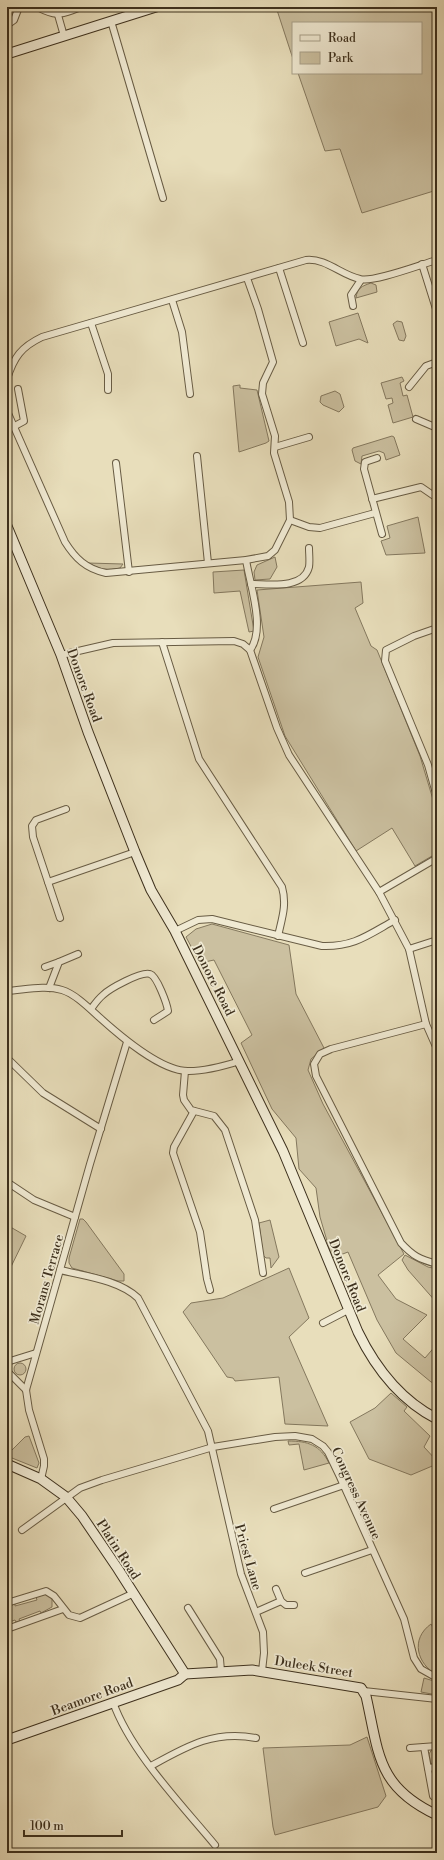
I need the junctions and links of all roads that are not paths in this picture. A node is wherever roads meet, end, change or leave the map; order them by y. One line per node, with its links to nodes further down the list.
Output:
1 (19, 7): 7 (street)
2 (37, 7): 5 (street)
3 (82, 7): 5 (street)
4 (156, 7): 6 (street)
5 (58, 15): 8 (street)
6 (111, 21): 8 (street); 10 (street)
7 (7, 25)
8 (64, 36): 9 (street)
9 (7, 54)
10 (163, 198)
11 (437, 260): 12 (street)
12 (422, 264): 15 (street); 18 (street)
13 (279, 268): 14 (street); 15 (street); 20 (street)
14 (247, 278): 16 (street); 32 (street)
15 (361, 280): 17 (street)
16 (172, 300): 19 (street); 26 (street)
17 (353, 306)
18 (437, 312)
19 (91, 323): 22 (street); 25 (street)
20 (303, 343)
21 (437, 362): 23 (street)
22 (7, 379)
23 (409, 387)
24 (18, 389): 29 (street)
25 (108, 390)
26 (190, 394)
27 (7, 411): 29 (street)
28 (416, 419): 30 (street)
29 (13, 427): 45 (street)
30 (437, 428)
31 (309, 437): 32 (street)
32 (275, 446): 39 (street)
33 (197, 456): 44 (street)
34 (377, 458): 37 (street)
35 (116, 463): 45 (street)
36 (437, 498): 37 (street)
37 (372, 499): 38 (street)
38 (375, 513): 39 (street); 41 (street)
39 (290, 520): 43 (street)
40 (7, 526): 50 (street, Donore Road)
41 (382, 534)
42 (309, 548): 46 (street)
43 (246, 560): 44 (street); 46 (street)
44 (208, 563): 45 (street)
45 (129, 572)
46 (251, 584): 49 (street)
47 (437, 628): 51 (street)
48 (162, 642): 49 (street); 50 (street); 60 (street)
49 (250, 650): 56 (street)
50 (61, 655): 53 (street, Donore Road)
51 (437, 797)
52 (66, 809): 55 (street)
53 (135, 852): 55 (street); 59 (street, Donore Road)
54 (437, 858): 56 (street)
55 (48, 882): 57 (street)
56 (380, 892): 58 (street)
57 (60, 918)
58 (395, 920): 60 (street); 62 (street)
59 (175, 931): 60 (street); 74 (street, Donore Road)
60 (278, 936)
61 (437, 940): 62 (street)
62 (408, 949): 70 (street)
63 (78, 954): 64 (street)
64 (59, 962): 65 (street); 66 (street)
65 (45, 967)
66 (50, 988): 67 (street); 68 (street)
67 (7, 991)
68 (91, 1009): 69 (street); 71 (street)
69 (154, 1020)
70 (426, 1024): 72 (street); 80 (street)
71 (127, 1042): 75 (street); 77 (street, Morans Terrace)
72 (437, 1049)
73 (7, 1058): 77 (street)
74 (240, 1061): 75 (street); 84 (street, Donore Road)
75 (186, 1071): 76 (street)
76 (194, 1111): 82 (street); 83 (street)
77 (101, 1128): 79 (street, Morans Terrace)
78 (7, 1182): 79 (street)
79 (75, 1217): 81 (street, Morans Terrace)
80 (437, 1264)
81 (60, 1270): 86 (street, Morans Terrace); 91 (street, Priest Lane)
82 (263, 1273)
83 (210, 1290)
84 (348, 1310): 85 (street); 90 (street, Donore Road)
85 (323, 1323)
86 (36, 1353): 87 (street); 89 (street, Morans Terrace)
87 (7, 1362)
88 (7, 1371): 89 (street)
89 (26, 1390): 93 (street, Morans Terrace)
90 (437, 1419)
91 (213, 1447): 94 (street, Congress Avenue); 95 (street, Congress Avenue); 107 (street, Priest Lane)
92 (7, 1464): 93 (street, Platin Road)
93 (41, 1479): 95 (street, Platin Road)
94 (344, 1485): 96 (street); 98 (street, Congress Avenue)
95 (66, 1497): 97 (street, Congress Avenue); 101 (street, Platin Road)
96 (274, 1508)
97 (22, 1530)
98 (372, 1550): 99 (street); 112 (street, Congress Avenue)
99 (305, 1573)
100 (276, 1589): 102 (street)
101 (132, 1594): 106 (street); 111 (street, Platin Road)
102 (281, 1601): 104 (street); 107 (street)
103 (7, 1602): 106 (street)
104 (294, 1605)
105 (188, 1608): 109 (street)
106 (63, 1609): 108 (street)
107 (256, 1612): 110 (street, Priest Lane)
108 (7, 1629)
109 (221, 1671): 110 (street, Duleek Street); 111 (street, Duleek Street)
110 (262, 1671): 113 (street, Duleek Street)
111 (185, 1674): 115 (street, Beamore Road)
112 (437, 1678)
113 (364, 1691): 114 (street, Duleek Street); 125 (street)
114 (437, 1699)
115 (113, 1702): 117 (street, Beamore Road); 121 (street)
116 (256, 1738): 121 (street)
117 (7, 1740)
118 (437, 1746): 119 (street)
119 (424, 1747): 120 (street); 123 (street)
120 (410, 1748)
121 (151, 1766): 126 (street)
122 (437, 1767): 123 (street)
123 (428, 1768): 124 (street)
124 (437, 1798)
125 (437, 1815)
126 (215, 1845)

